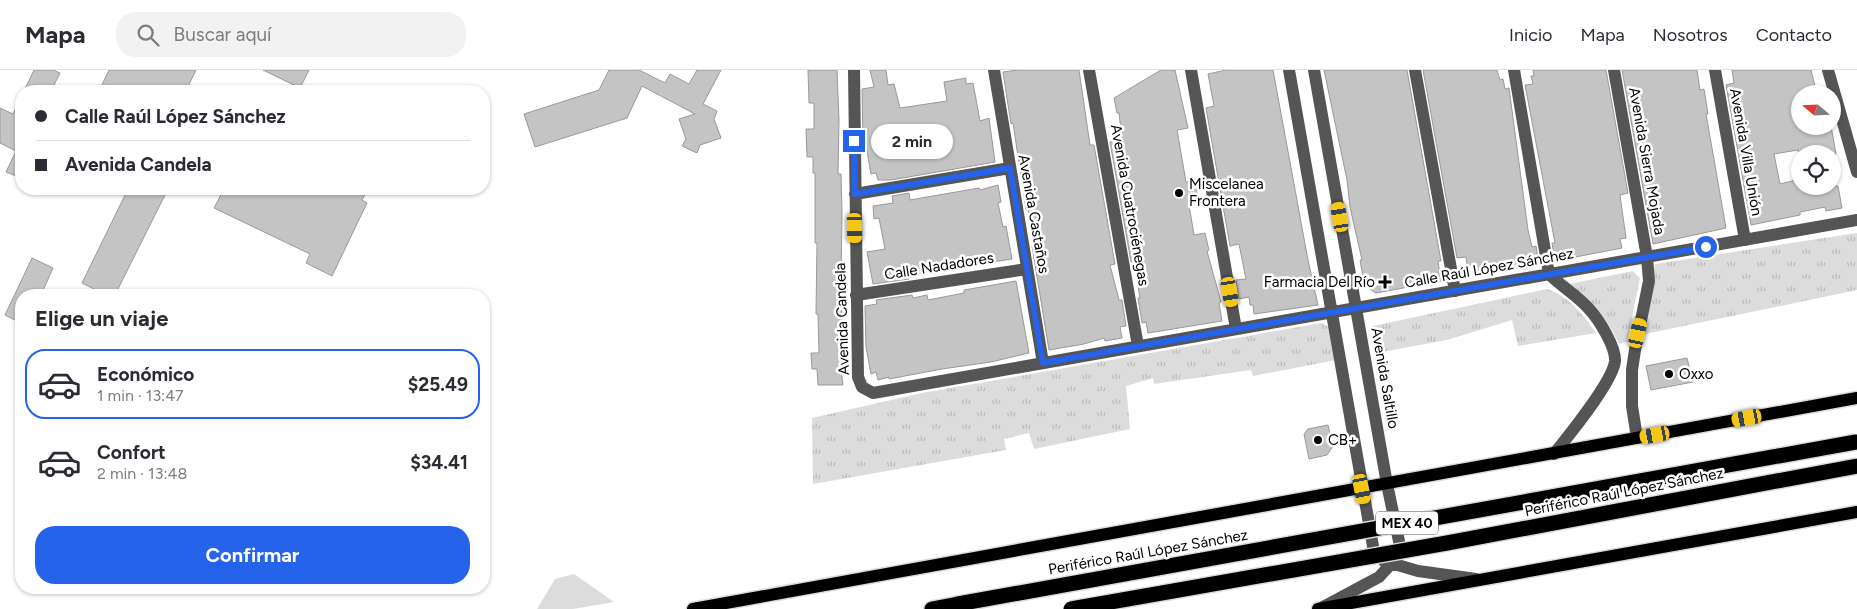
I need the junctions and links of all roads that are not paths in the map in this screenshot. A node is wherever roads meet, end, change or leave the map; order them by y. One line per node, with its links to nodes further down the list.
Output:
1 (854, 70): 14 (street, Avenida Candela)
2 (994, 70): 12 (street, Avenida Castaños)
3 (1089, 70): 25 (street, Avenida Cuatrociénegas)
4 (1191, 70): 24 (street)
5 (1289, 70): 23 (street)
6 (1314, 70): 22 (street, Avenida Saltillo)
7 (1415, 70): 20 (street)
8 (1514, 70): 19 (street)
9 (1614, 70): 17 (street, Avenida Sierra Mojada)
10 (1715, 70): 16 (street, Avenida Villa Unión)
11 (1828, 70): 13 (street)
12 (1010, 168): 14 (street); 18 (street, Avenida Castaños)
13 (1857, 172)
14 (855, 194): 21 (street, Avenida Candela)
15 (1857, 220): 16 (street, Calle Raúl López Sánchez)
16 (1745, 240): 17 (street, Calle Raúl López Sánchez)
17 (1647, 257): 19 (street, Calle Raúl López Sánchez); 29 (street, Avenida Sierra Mojada)
18 (1027, 269): 21 (street, Calle Nadadores); 26 (street, Avenida Castaños)
19 (1549, 274): 20 (street, Calle Raúl López Sánchez); 31 (street)
20 (1454, 291): 22 (street, Calle Raúl López Sánchez)
21 (856, 295): 27 (street, Avenida Candela)
22 (1356, 308): 23 (street, Calle Raúl López Sánchez); 33 (street, Avenida Saltillo)
23 (1332, 312): 24 (street, Calle Raúl López Sánchez); 34 (street)
24 (1236, 329): 25 (street, Calle Raúl López Sánchez)
25 (1138, 346): 26 (street, Calle Raúl López Sánchez)
26 (1043, 363): 27 (street, Calle Raúl López Sánchez)
27 (862, 387)
28 (1857, 398): 29 (main road)
29 (1637, 438): 31 (main road)
30 (1856, 442): 39 (highway, Periférico Raúl López Sánchez / MEX 40, bridge)
31 (1554, 454): 33 (main road)
32 (1857, 466): 40 (highway, Periférico Raúl López Sánchez / MEX 40, bridge)
33 (1387, 484): 34 (main road); 36 (street)
34 (1362, 489): 36 (street); 38 (main road)
35 (1857, 512): 37 (main road)
36 (1392, 564): 37 (street); 41 (street)
37 (1481, 580): 41 (main road)
38 (693, 609)
39 (932, 609)
40 (1071, 609)
41 (1318, 609)

